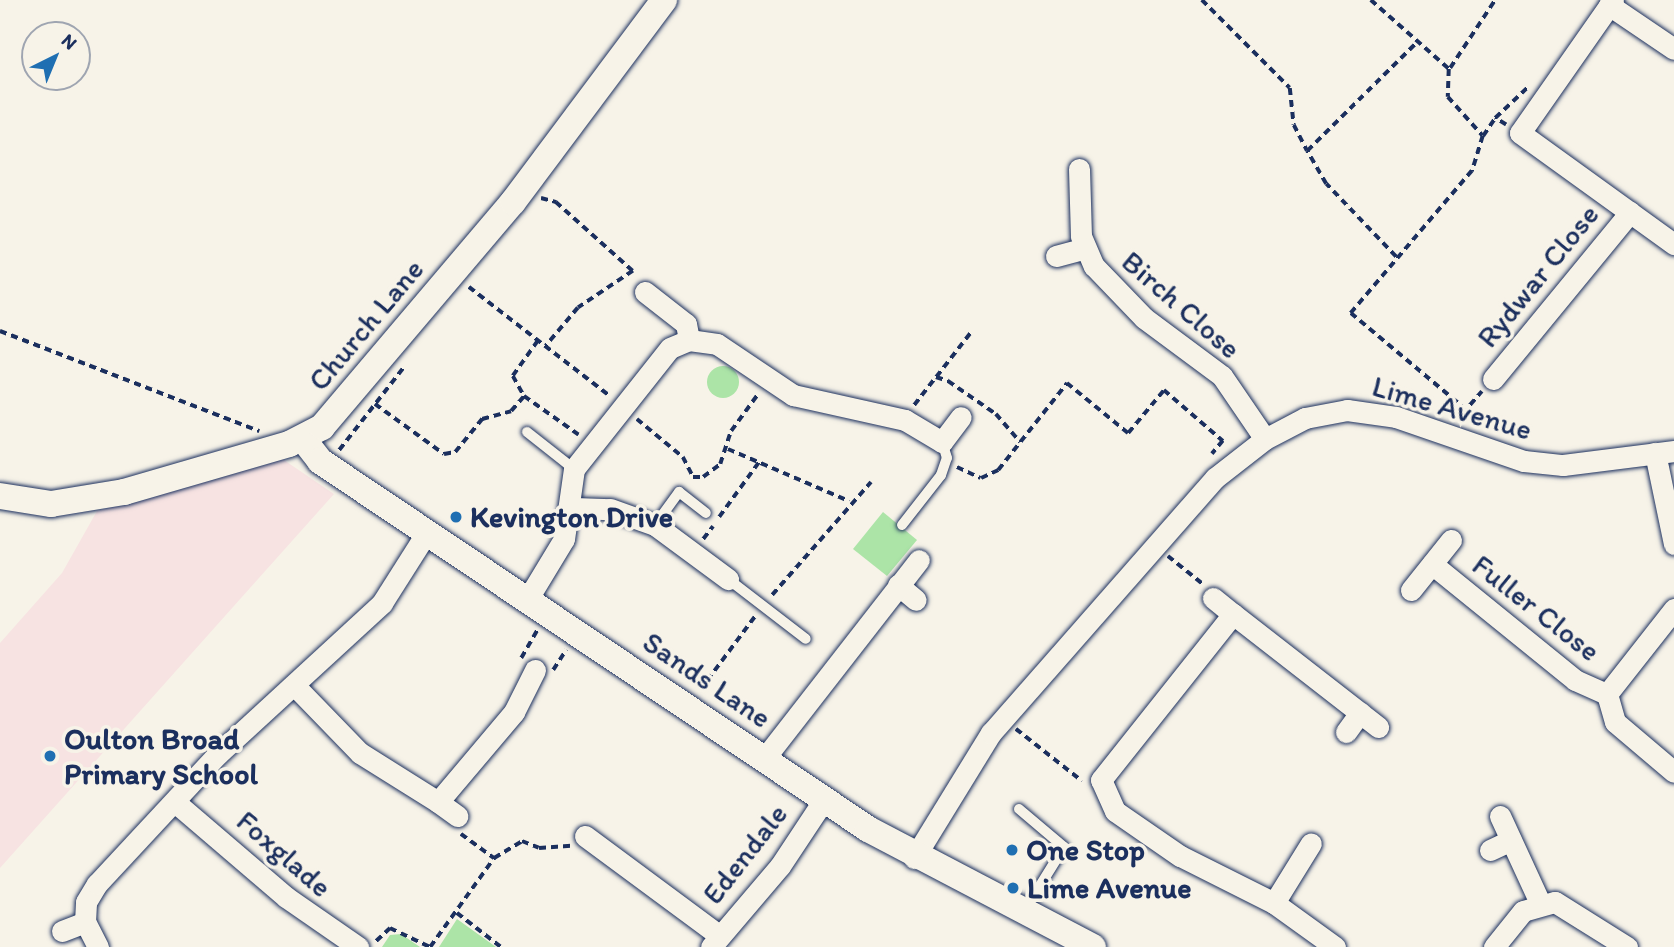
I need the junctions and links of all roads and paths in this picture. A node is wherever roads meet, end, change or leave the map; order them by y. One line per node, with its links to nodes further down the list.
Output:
1 (664, 0): 37 (street, Church Lane)
2 (1202, 0): 11 (path)
3 (1371, 0): 6 (path)
4 (1495, 0): 8 (path)
5 (1611, 3): 7 (street); 14 (street)
6 (1415, 44): 8 (path); 11 (path)
7 (1674, 49)
8 (1449, 69): 10 (path)
9 (1495, 118): 10 (path)
10 (1483, 136): 18 (path)
11 (1307, 151): 18 (path)
12 (1079, 169): 16 (street, Birch Close)
13 (534, 199): 25 (path)
14 (1629, 212): 15 (street); 27 (street, Rydwar Close)
15 (1674, 244)
16 (1085, 248): 17 (street, Birch Close); 36 (street, Birch Close)
17 (1056, 256)
18 (1396, 257): 32 (path)
19 (475, 275): 24 (path)
20 (645, 292): 23 (street)
21 (0, 331): 37 (path)
22 (971, 332): 26 (path)
23 (689, 340): 28 (street); 31 (street)
24 (538, 341): 25 (path); 29 (path)
25 (546, 346): 31 (path)
26 (936, 377)
27 (1493, 379): 32 (path)
28 (768, 381): 39 (path); 40 (street)
29 (524, 396): 30 (path); 38 (path)
30 (375, 404)
31 (621, 405): 38 (street); 39 (path)
32 (1462, 415): 34 (path)
33 (961, 417): 40 (street)
34 (1454, 424)
35 (527, 432): 43 (lane)
36 (1265, 439): 41 (street, Lime Avenue); 44 (street, Lime Avenue)
37 (296, 442): 46 (street, Church Lane); 52 (street, Sands Lane)
38 (592, 444): 43 (street)
39 (728, 449): 42 (path)
40 (945, 450): 44 (path); 49 (lane)
41 (1665, 452): 51 (street)
42 (759, 461): 45 (path); 55 (path)
43 (574, 469): 47 (street)
44 (1215, 478): 54 (street, Lime Avenue)
45 (872, 482)
46 (0, 496)
47 (574, 508): 50 (street); 63 (street)
48 (706, 513): 50 (lane)
49 (902, 525)
50 (655, 526): 55 (street)
51 (1673, 530)
52 (427, 532): 63 (street, Sands Lane); 69 (street)
53 (1451, 540): 57 (street, Fuller Close)
54 (1155, 546): 61 (path); 72 (street, Lime Avenue)
55 (695, 550): 58 (street)
56 (919, 560): 59 (street)
57 (1432, 564): 60 (street, Fuller Close); 70 (street, Fuller Close)
58 (728, 579): 67 (lane)
59 (898, 585): 62 (street); 75 (street)
60 (1411, 590)
61 (1213, 598): 65 (street)
62 (916, 600)
63 (537, 607): 66 (street, Sands Lane); 68 (path)
64 (1674, 609): 70 (street)
65 (1233, 614): 71 (street); 77 (street)
66 (578, 633): 68 (path); 75 (street, Sands Lane)
67 (806, 639)
68 (535, 670): 80 (street)
69 (293, 685): 79 (street); 80 (street)
70 (1607, 694): 76 (street)
71 (1360, 713): 73 (street); 74 (street)
72 (1004, 719): 77 (path); 89 (street, Lime Avenue)
73 (1378, 727)
74 (1346, 732)
75 (764, 759): 78 (street, Sands Lane)
76 (1674, 772)
77 (1102, 792): 91 (street)
78 (825, 798): 89 (street, Sands Lane); 96 (street, Edendale)
79 (175, 802): 94 (street); 98 (street, Foxglade)
80 (438, 803): 82 (street)
81 (1019, 809): 92 (lane)
82 (457, 816): 88 (path)
83 (1500, 816): 85 (street)
84 (584, 836): 88 (path); 96 (street)
85 (1511, 841): 87 (street); 90 (street)
86 (1311, 843): 91 (street)
87 (1490, 850)
88 (494, 858): 93 (path)
89 (914, 858): 92 (street, Sands Lane)
90 (1540, 902): 103 (street); 104 (street)
91 (1274, 903): 102 (street)
92 (1025, 911): 101 (street, Sands Lane)
93 (457, 913): 99 (path); 100 (path)
94 (85, 922): 95 (street); 97 (street)
95 (62, 931)
96 (715, 941)
97 (98, 947)
98 (358, 947)
99 (369, 947)
100 (501, 947)
101 (1093, 947)
102 (1335, 947)
103 (1494, 947)
104 (1627, 947)

